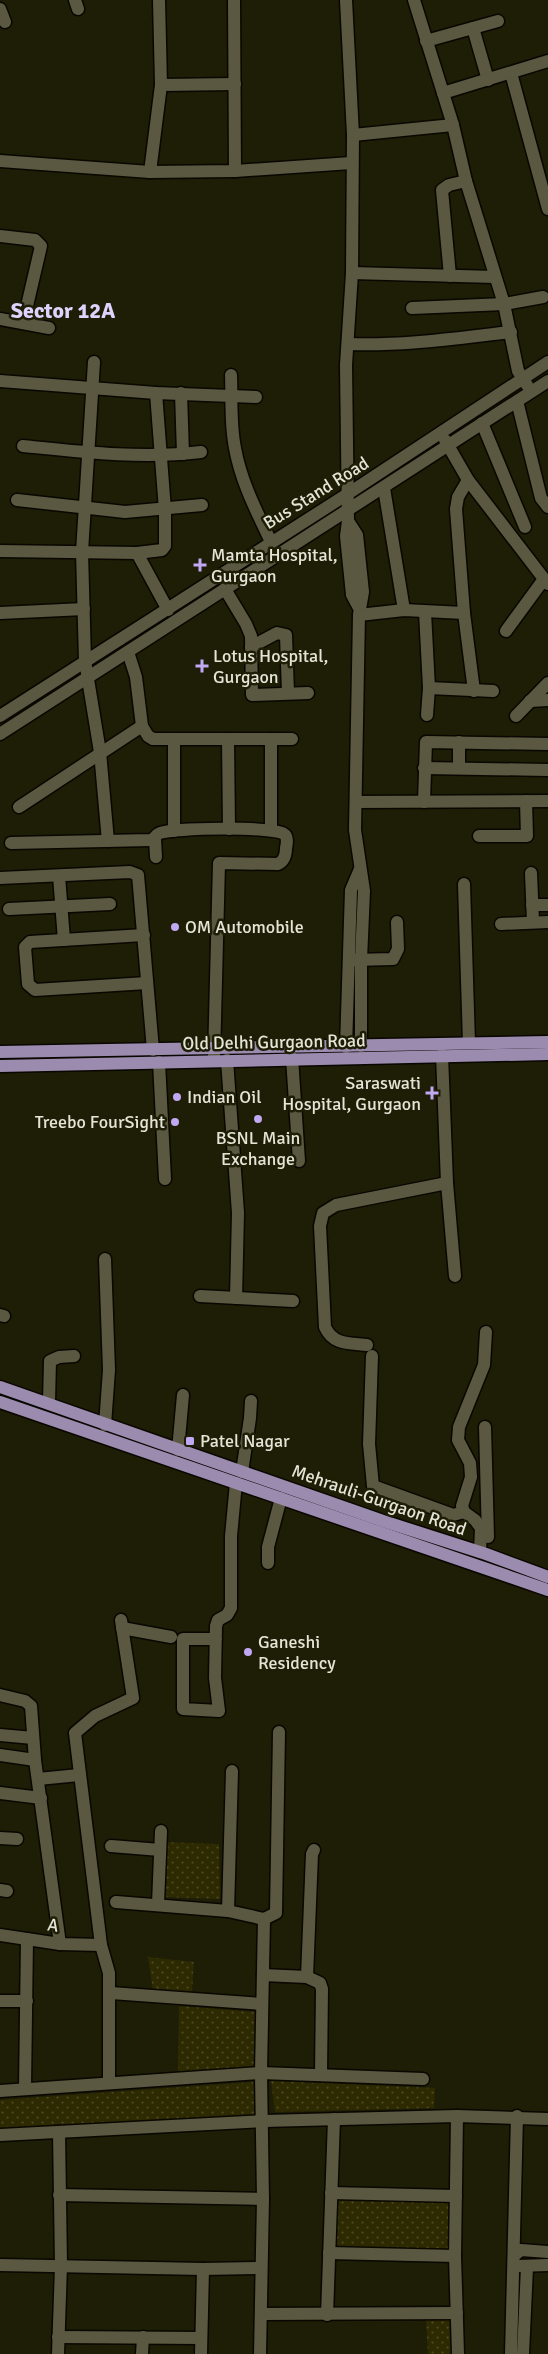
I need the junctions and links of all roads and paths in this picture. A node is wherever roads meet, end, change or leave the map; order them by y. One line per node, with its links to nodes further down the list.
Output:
1 (159, 0): 13 (street)
2 (234, 0): 14 (street)
3 (346, 0): 17 (street)
4 (416, 0): 9 (street)
5 (0, 9): 7 (street)
6 (498, 21): 8 (street)
7 (5, 22)
8 (472, 28): 9 (street); 12 (street)
9 (426, 41): 15 (street)
10 (548, 61): 11 (street)
11 (511, 73): 12 (street); 23 (street)
12 (488, 80): 15 (street)
13 (161, 84): 14 (street); 21 (street)
14 (235, 84): 20 (street)
15 (443, 93): 16 (street)
16 (453, 126): 17 (street); 22 (street)
17 (352, 135): 19 (street)
18 (0, 161): 21 (street)
19 (351, 163): 20 (street); 25 (street)
20 (235, 171): 21 (street)
21 (150, 172)
22 (466, 181): 26 (street); 27 (street)
23 (548, 209)
24 (0, 236): 32 (street)
25 (352, 273): 26 (street); 35 (street)
26 (450, 276): 27 (street)
27 (495, 276): 29 (street)
28 (543, 297): 29 (street)
29 (504, 304): 30 (street); 34 (street)
30 (412, 308)
31 (0, 319): 32 (street)
32 (22, 323): 33 (street)
33 (49, 328)
34 (511, 332): 35 (street); 39 (street)
35 (349, 344): 59 (street)
36 (94, 362): 42 (street)
37 (548, 362): 39 (street, Bus Stand Road)
38 (232, 375): 46 (street)
39 (524, 378): 43 (street); 50 (street, Bus Stand Road)
40 (0, 380): 42 (street)
41 (548, 381): 43 (street, Bus Stand Road)
42 (91, 389): 44 (street); 53 (street)
43 (530, 392): 48 (street, Bus Stand Road)
44 (156, 393): 45 (street); 56 (street)
45 (181, 393): 46 (street); 55 (street)
46 (232, 396): 47 (street); 67 (street)
47 (256, 397)
48 (517, 401): 49 (street, Bus Stand Road); 63 (street)
49 (482, 423): 52 (street, Bus Stand Road); 66 (street)
50 (442, 433): 52 (street); 59 (street, Bus Stand Road)
51 (23, 446): 53 (street)
52 (448, 447): 57 (street); 58 (street, Bus Stand Road)
53 (87, 452): 56 (street); 62 (street)
54 (201, 452): 55 (street)
55 (183, 454): 56 (street)
56 (160, 456): 64 (street)
57 (468, 480): 71 (street); 79 (street)
58 (384, 488): 65 (street, Bus Stand Road); 75 (street)
59 (346, 495): 65 (street); 67 (street, Bus Stand Road)
60 (17, 500): 62 (street)
61 (202, 505): 64 (street)
62 (84, 507): 64 (street); 69 (street)
63 (548, 507)
64 (165, 510): 70 (street)
65 (348, 516): 72 (street, Bus Stand Road); 76 (street)
66 (525, 527)
67 (271, 542): 74 (street, Bus Stand Road)
68 (0, 551): 69 (street)
69 (82, 552): 70 (street); 73 (street)
70 (137, 553): 74 (street)
71 (546, 582): 80 (street)
72 (225, 589): 81 (street); 82 (street, Bus Stand Road)
73 (84, 609): 78 (street); 83 (street)
74 (168, 610): 83 (street, Bus Stand Road)
75 (404, 610): 76 (street); 77 (street)
76 (359, 611): 110 (street)
77 (425, 612): 79 (street); 86 (street)
78 (0, 613)
79 (464, 614): 87 (street)
80 (506, 631)
81 (251, 647): 89 (street); 89 (street)
82 (128, 652): 84 (street, Bus Stand Road); 96 (street)
83 (85, 661): 84 (street); 94 (street, Bus Stand Road)
84 (89, 676): 97 (street, Bus Stand Road); 104 (street)
85 (548, 683): 92 (street)
86 (428, 688): 87 (street); 93 (street)
87 (474, 691): 88 (street)
88 (493, 691)
89 (288, 693): 90 (street)
90 (308, 693)
91 (548, 700): 92 (street)
92 (530, 701): 95 (street)
93 (427, 715)
94 (0, 716)
95 (516, 716)
96 (142, 726): 101 (street); 104 (street)
97 (0, 734)
98 (271, 739): 99 (street); 100 (street); 114 (street)
99 (292, 739)
100 (228, 740): 101 (street); 113 (street)
101 (174, 741): 115 (street)
102 (459, 742): 103 (street); 105 (street); 106 (street)
103 (548, 744)
104 (100, 752): 112 (street); 118 (street)
105 (424, 768): 106 (street); 111 (street)
106 (458, 768): 107 (street)
107 (548, 770)
108 (526, 801): 109 (street); 111 (street); 116 (street)
109 (548, 801)
110 (356, 802): 111 (street); 121 (street)
111 (424, 802)
112 (19, 807)
113 (230, 829): 114 (street); 115 (street)
114 (270, 830): 148 (street)
115 (174, 831): 117 (street)
116 (479, 836)
117 (155, 839): 118 (street); 120 (street)
118 (108, 841): 119 (street)
119 (12, 843)
120 (156, 857)
121 (360, 869): 137 (street); 138 (street)
122 (531, 873): 128 (street)
123 (59, 876): 124 (street); 129 (street); 135 (street)
124 (0, 878)
125 (464, 884): 141 (street)
126 (110, 904): 129 (street)
127 (548, 904): 128 (street)
128 (532, 905): 132 (street)
129 (61, 908): 130 (street); 136 (street)
130 (9, 910)
131 (397, 922): 137 (street)
132 (533, 922): 133 (street); 134 (street)
133 (548, 922)
134 (501, 924)
135 (144, 935): 136 (street); 139 (street)
136 (64, 940): 139 (street)
137 (361, 960): 138 (street); 142 (street)
138 (348, 961): 143 (street)
139 (147, 983): 144 (street)
140 (548, 1042): 141 (main road, Old Delhi Gurgaon Road)
141 (469, 1043): 142 (main road, Old Delhi Gurgaon Road)
142 (362, 1046): 143 (main road, Old Delhi Gurgaon Road)
143 (346, 1047): 148 (main road, Old Delhi Gurgaon Road)
144 (153, 1050): 145 (main road, Old Delhi Gurgaon Road); 148 (main road, Old Delhi Gurgaon Road)
145 (0, 1052)
146 (548, 1054): 147 (main road, Old Delhi Gurgaon Road)
147 (442, 1055): 149 (main road, Old Delhi Gurgaon Road); 154 (street)
148 (218, 1057): 149 (main road, Old Delhi Gurgaon Road); 150 (main road, Old Delhi Gurgaon Road); 158 (street)
149 (292, 1058): 152 (street)
150 (160, 1062): 151 (main road, Old Delhi Gurgaon Road); 153 (street)
151 (0, 1066)
152 (300, 1161)
153 (165, 1180)
154 (448, 1184): 156 (street); 173 (street)
155 (105, 1259): 167 (street)
156 (455, 1276)
157 (200, 1296): 158 (street)
158 (236, 1298): 159 (street)
159 (293, 1301)
160 (486, 1332): 173 (street)
161 (74, 1356): 166 (street)
162 (0, 1387): 166 (main road, Mehrauli-Gurgaon Road)
163 (183, 1395): 169 (street)
164 (251, 1401): 171 (street)
165 (0, 1402): 170 (main road, Mehrauli-Gurgaon Road)
166 (49, 1402): 167 (main road, Mehrauli-Gurgaon Road)
167 (105, 1425): 169 (main road, Mehrauli-Gurgaon Road)
168 (485, 1428): 174 (street)
169 (178, 1450): 170 (main road, Mehrauli-Gurgaon Road)
170 (195, 1462): 171 (main road, Mehrauli-Gurgaon Road)
171 (239, 1477): 172 (main road, Mehrauli-Gurgaon Road); 174 (main road, Mehrauli-Gurgaon Road); 179 (street)
172 (281, 1498): 174 (main road, Mehrauli-Gurgaon Road); 175 (street)
173 (464, 1512): 174 (street)
174 (486, 1558): 176 (main road, Mehrauli-Gurgaon Road); 177 (main road, Mehrauli-Gurgaon Road)
175 (268, 1563)
176 (548, 1577)
177 (548, 1590)
178 (171, 1637): 187 (street)
179 (216, 1639): 179 (street)
180 (0, 1696): 183 (street)
181 (279, 1732): 200 (street)
182 (0, 1735): 183 (street)
183 (34, 1738): 185 (street)
184 (0, 1755): 185 (street)
185 (35, 1760): 188 (street)
186 (232, 1772): 199 (street)
187 (79, 1775): 188 (street); 204 (street)
188 (38, 1780): 190 (street)
189 (0, 1792): 190 (street)
190 (41, 1798): 203 (street)
191 (161, 1831): 195 (street)
192 (0, 1838): 193 (street)
193 (17, 1839)
194 (111, 1846): 195 (street)
195 (160, 1850): 198 (street)
196 (314, 1850): 206 (street)
197 (116, 1902): 198 (street)
198 (158, 1904): 199 (street)
199 (228, 1911): 200 (street)
200 (264, 1919): 205 (street)
201 (0, 1936): 202 (street, A)
202 (27, 1939): 203 (street, A); 209 (street)
203 (60, 1944): 204 (street, A)
204 (101, 1945): 207 (street)
205 (263, 1975): 206 (street); 210 (street)
206 (307, 1977): 212 (street)
207 (110, 1993): 210 (street); 214 (street)
208 (0, 2001): 209 (street)
209 (27, 2001): 215 (street)
210 (262, 2004): 211 (street)
211 (261, 2073): 212 (street); 214 (street); 221 (street)
212 (321, 2075): 213 (street)
213 (423, 2079)
214 (109, 2083): 215 (street)
215 (25, 2088): 216 (street)
216 (0, 2092)
217 (457, 2116): 218 (street); 219 (street); 226 (street)
218 (516, 2116): 220 (street); 231 (street)
219 (334, 2119): 221 (street); 224 (street)
220 (548, 2119)
221 (264, 2121): 222 (street); 227 (street)
222 (59, 2132): 223 (street); 225 (street)
223 (0, 2135)
224 (331, 2193): 226 (street); 228 (street)
225 (59, 2195): 227 (street); 234 (street)
226 (456, 2196): 230 (street)
227 (264, 2199): 236 (street)
228 (329, 2252): 230 (street); 240 (street)
229 (548, 2252): 231 (street)
230 (455, 2256): 238 (street)
231 (514, 2260): 235 (street); 249 (street)
232 (0, 2265): 234 (street)
233 (548, 2265): 235 (street)
234 (61, 2266): 237 (street); 241 (street)
235 (527, 2267): 250 (street)
236 (261, 2268): 237 (street); 239 (street)
237 (203, 2269): 243 (street)
238 (457, 2313): 240 (street); 248 (street)
239 (262, 2314): 240 (street); 247 (street)
240 (327, 2315)
241 (58, 2337): 242 (street); 244 (street)
242 (143, 2337): 243 (street); 245 (street)
243 (201, 2338): 246 (street)
244 (58, 2354)
245 (142, 2354)
246 (201, 2354)
247 (260, 2354)
248 (458, 2354)
249 (511, 2354)
250 (523, 2354)

